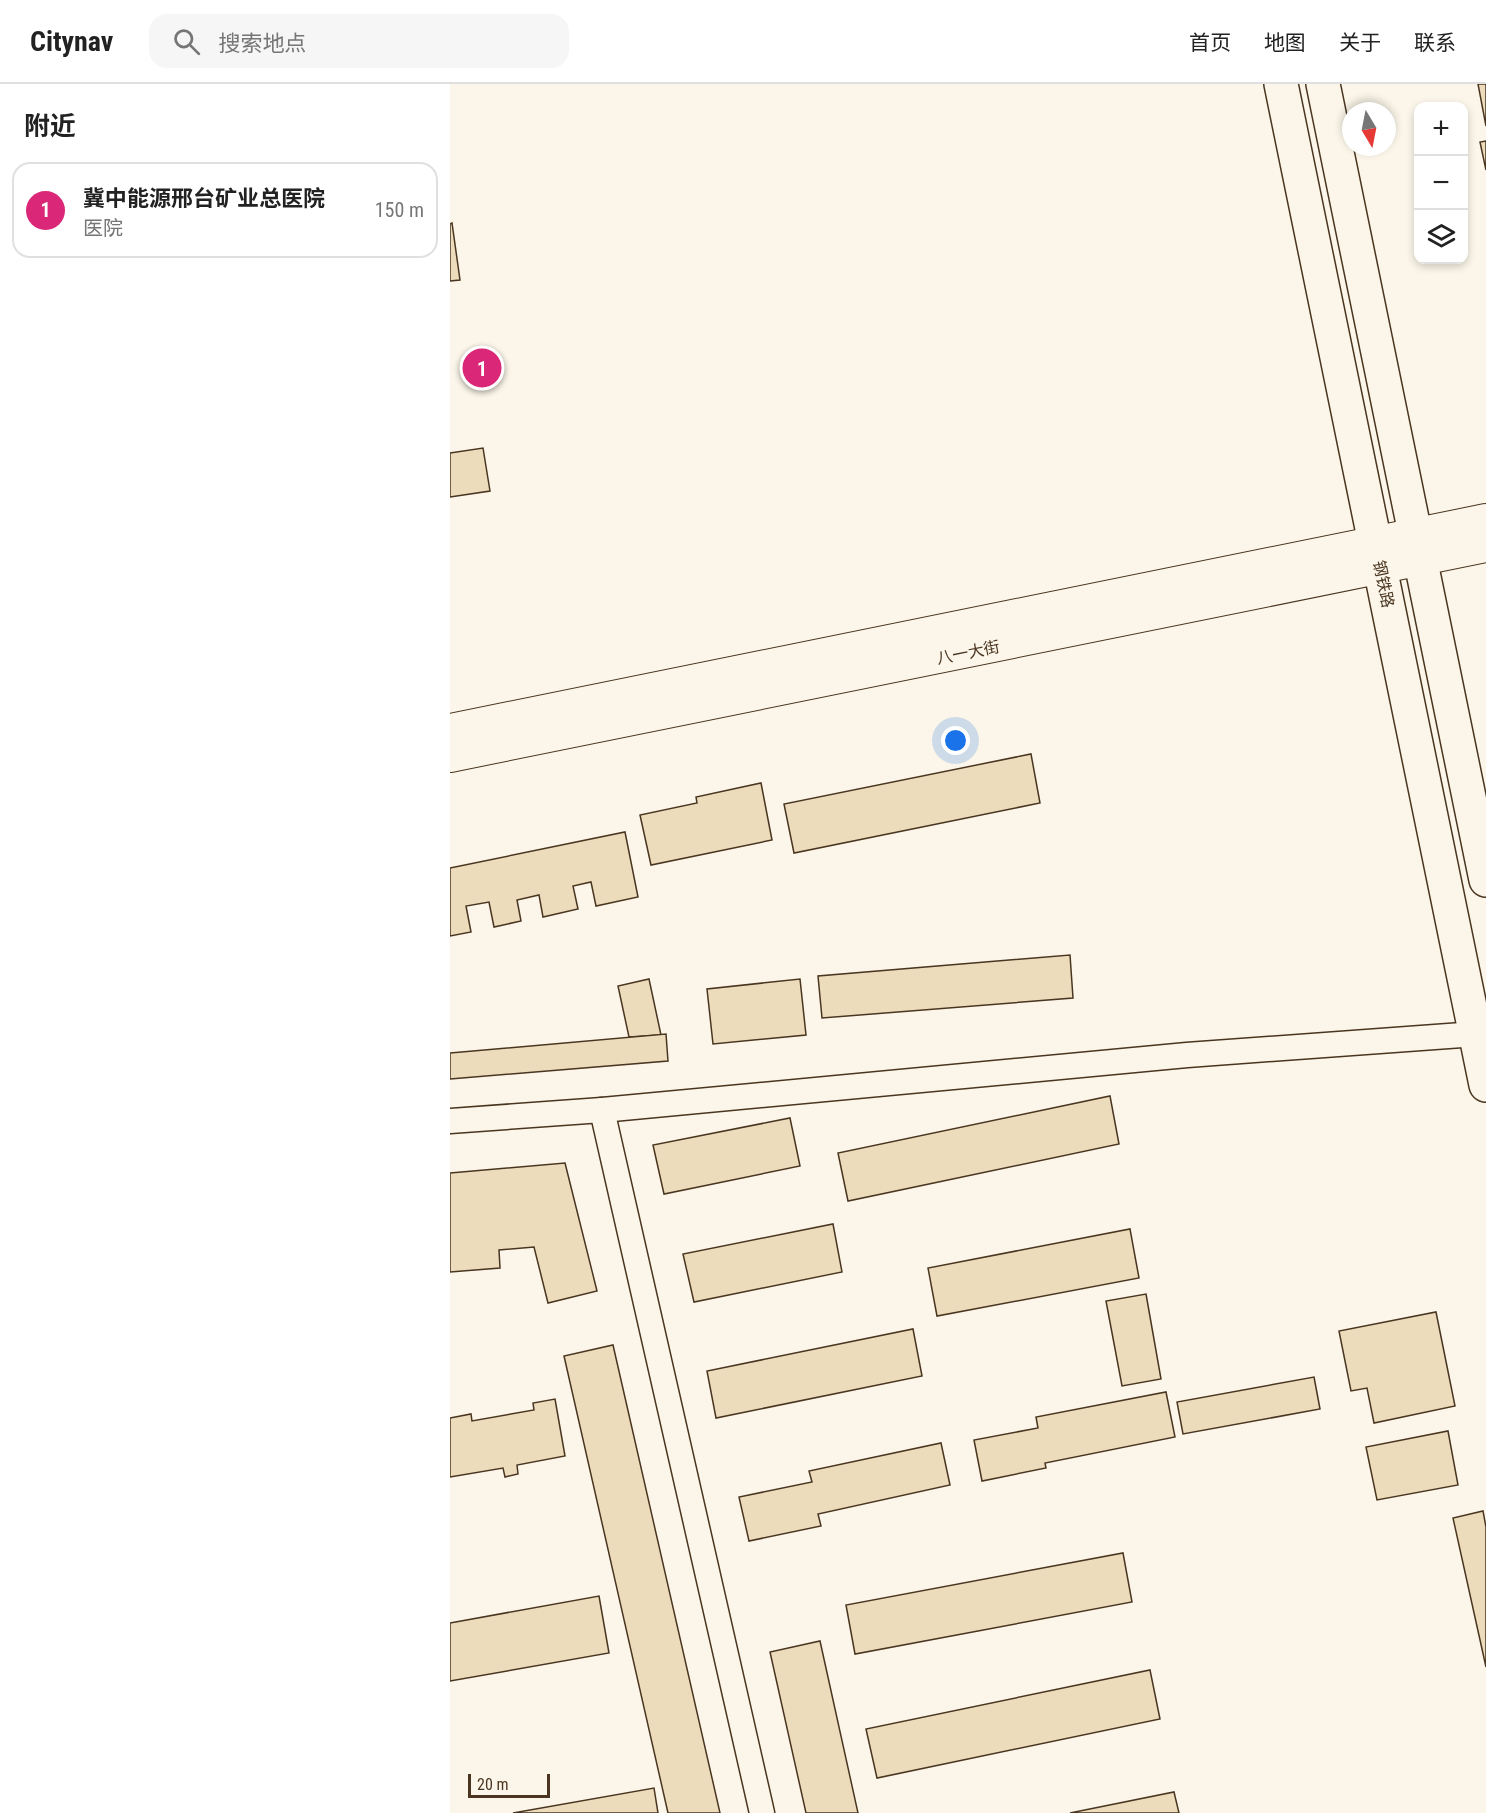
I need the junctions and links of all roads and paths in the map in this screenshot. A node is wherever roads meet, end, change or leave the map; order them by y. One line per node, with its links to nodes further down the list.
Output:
1 (1281, 84): 6 (main road, 钢铁路)
2 (1323, 84): 5 (main road)
3 (1486, 520): 5 (street, 八一大街)
4 (1486, 546): 5 (street, 八一大街)
5 (1418, 547): 6 (street, 八一大街); 9 (main road)
6 (1378, 556): 7 (street, 八一大街); 8 (street, 八一大街); 10 (main road, 钢铁路)
7 (450, 730)
8 (450, 756)
9 (1486, 880)
10 (1476, 1034): 11 (main road, 钢铁路); 12 (street)
11 (1486, 1085)
12 (602, 1110): 13 (street); 14 (street)
13 (450, 1120)
14 (762, 1813)

